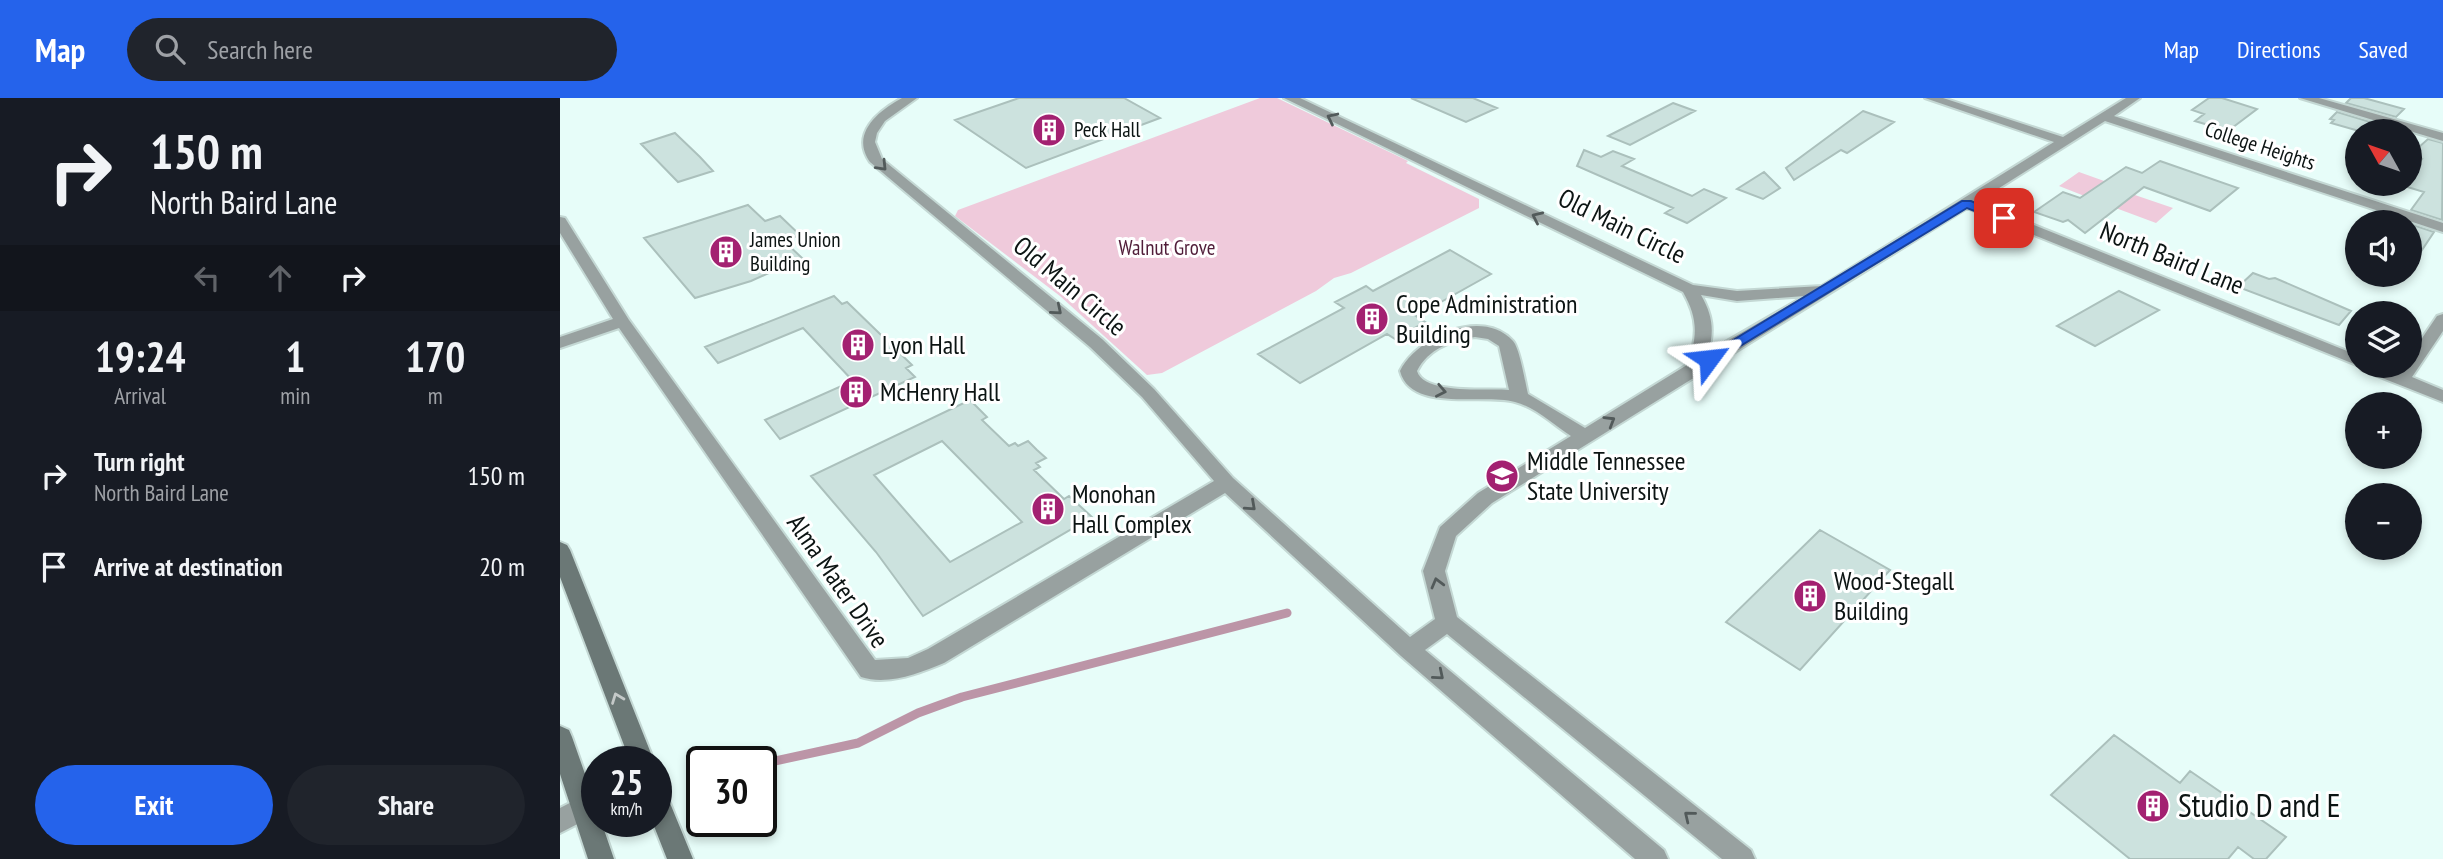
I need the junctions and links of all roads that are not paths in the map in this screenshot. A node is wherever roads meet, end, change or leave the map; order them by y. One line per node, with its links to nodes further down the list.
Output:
1 (911, 98): 24 (street, Old Main Circle, one-way to 24)
2 (1290, 98): 12 (street, Old Main Circle, one-way to 2)
3 (1931, 98): 8 (street)
4 (2134, 98): 6 (street)
5 (2306, 98): 7 (street)
6 (2104, 117): 8 (street); 11 (street, College Heights)
7 (2443, 137)
8 (2062, 141): 9 (street)
9 (1966, 203): 13 (street); 17 (street, North Baird Lane)
10 (560, 221): 15 (street, Alma Mater Drive)
11 (2443, 228)
12 (1689, 289): 13 (street); 18 (street, Old Main Circle)
13 (1828, 289): 18 (street)
14 (2443, 319): 20 (street)
15 (622, 321): 16 (street); 24 (street, Alma Mater Drive)
16 (560, 343)
17 (2345, 356)
18 (1694, 368): 23 (street, one-way to 18)
19 (2397, 378): 20 (street)
20 (2402, 380): 21 (street)
21 (2443, 396)
22 (1520, 397): 22 (street, one-way to 22); 23 (street)
23 (1584, 436): 26 (street, one-way to 23)
24 (1226, 483): 27 (street, Old Main Circle, one-way to 27)
25 (560, 550): 29 (main road, one-way to 25)
26 (1447, 622): 27 (street); 38 (street, one-way to 26)
27 (1409, 650): 37 (street, Old Main Circle, one-way to 37)
28 (560, 737): 30 (main road)
29 (636, 746)
30 (581, 784)
31 (581, 809): 32 (street)
32 (560, 821)
33 (597, 837): 35 (main road)
34 (671, 837): 36 (main road)
35 (601, 859)
36 (680, 859)
37 (1655, 859)
38 (1742, 859)

